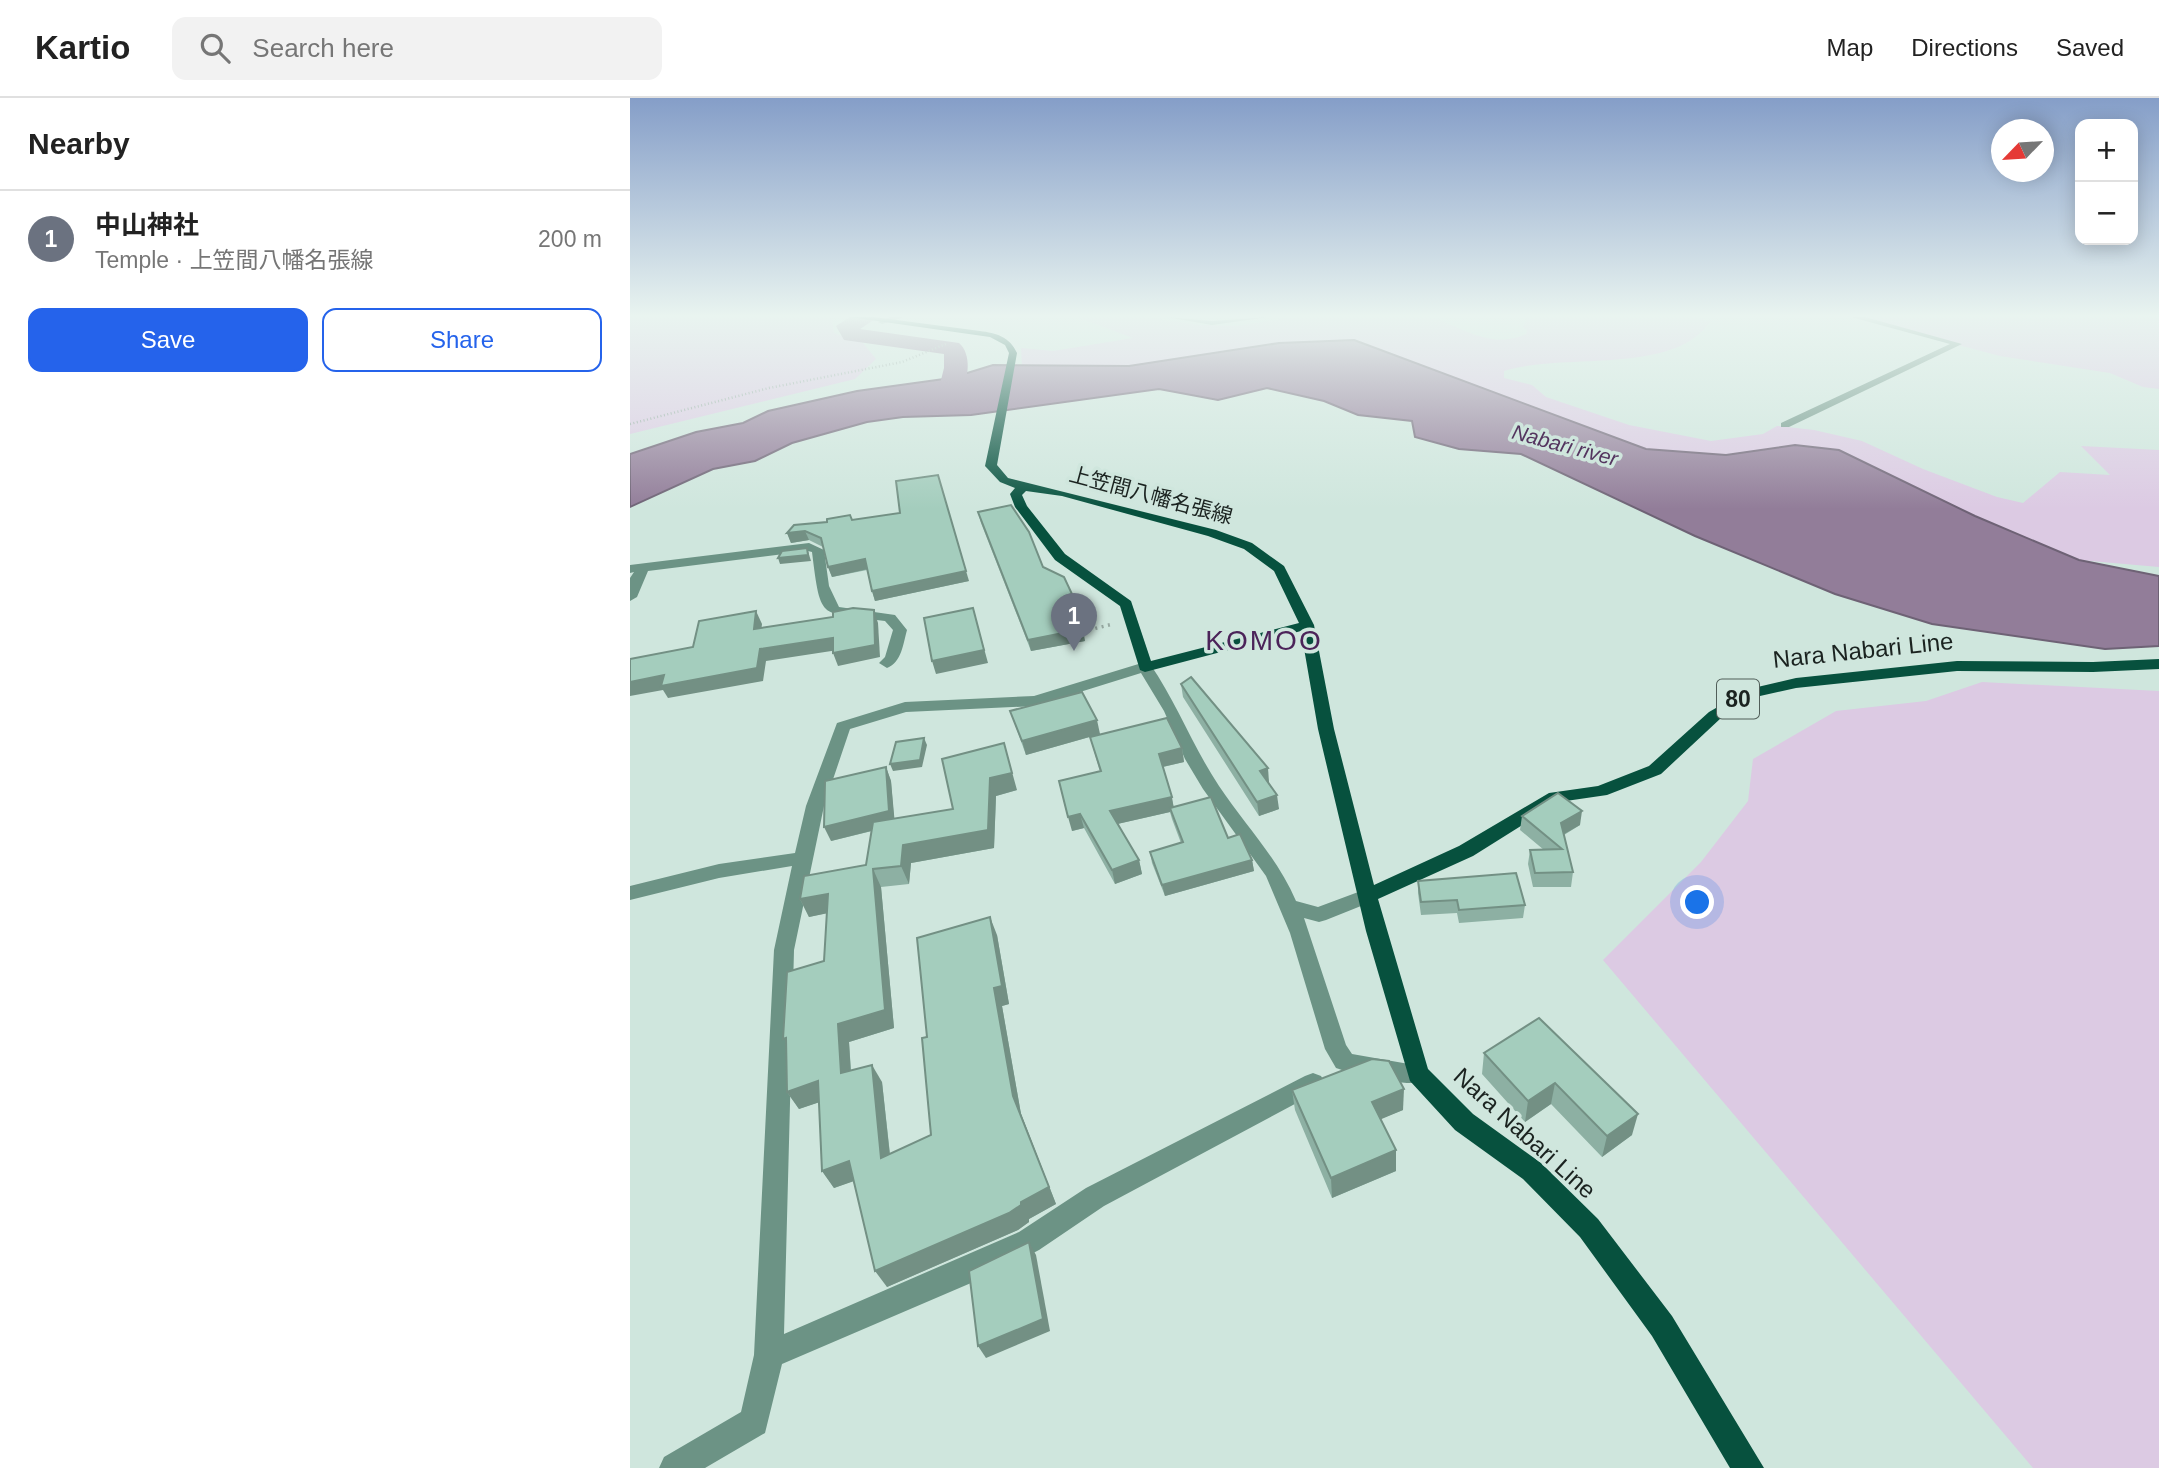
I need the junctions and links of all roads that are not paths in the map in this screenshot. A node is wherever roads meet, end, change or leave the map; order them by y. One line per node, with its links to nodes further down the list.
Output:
1 (1008, 381): 4 (main road, 上笠間八幡名張線)
2 (1879, 381): 3 (street)
3 (1785, 425)
4 (1023, 487): 7 (main road, 上笠間八幡名張線); 10 (main road)
5 (637, 568): 6 (street); 8 (street)
6 (630, 597)
7 (1307, 625): 10 (main road); 13 (main road, 上笠間八幡名張線)
8 (887, 663)
9 (2159, 664): 13 (main road, Nara Nabari Line / 80)
10 (1145, 667): 11 (street); 14 (street)
11 (804, 858): 12 (street); 17 (street)
12 (630, 893)
13 (1369, 895): 14 (street); 16 (main road, Nara Nabari Line)
14 (1291, 907): 15 (street)
15 (1354, 1066): 16 (street); 17 (street)
16 (1418, 1074): 19 (main road, Nara Nabari Line)
17 (769, 1355): 18 (street)
18 (674, 1468)
19 (1748, 1468)

